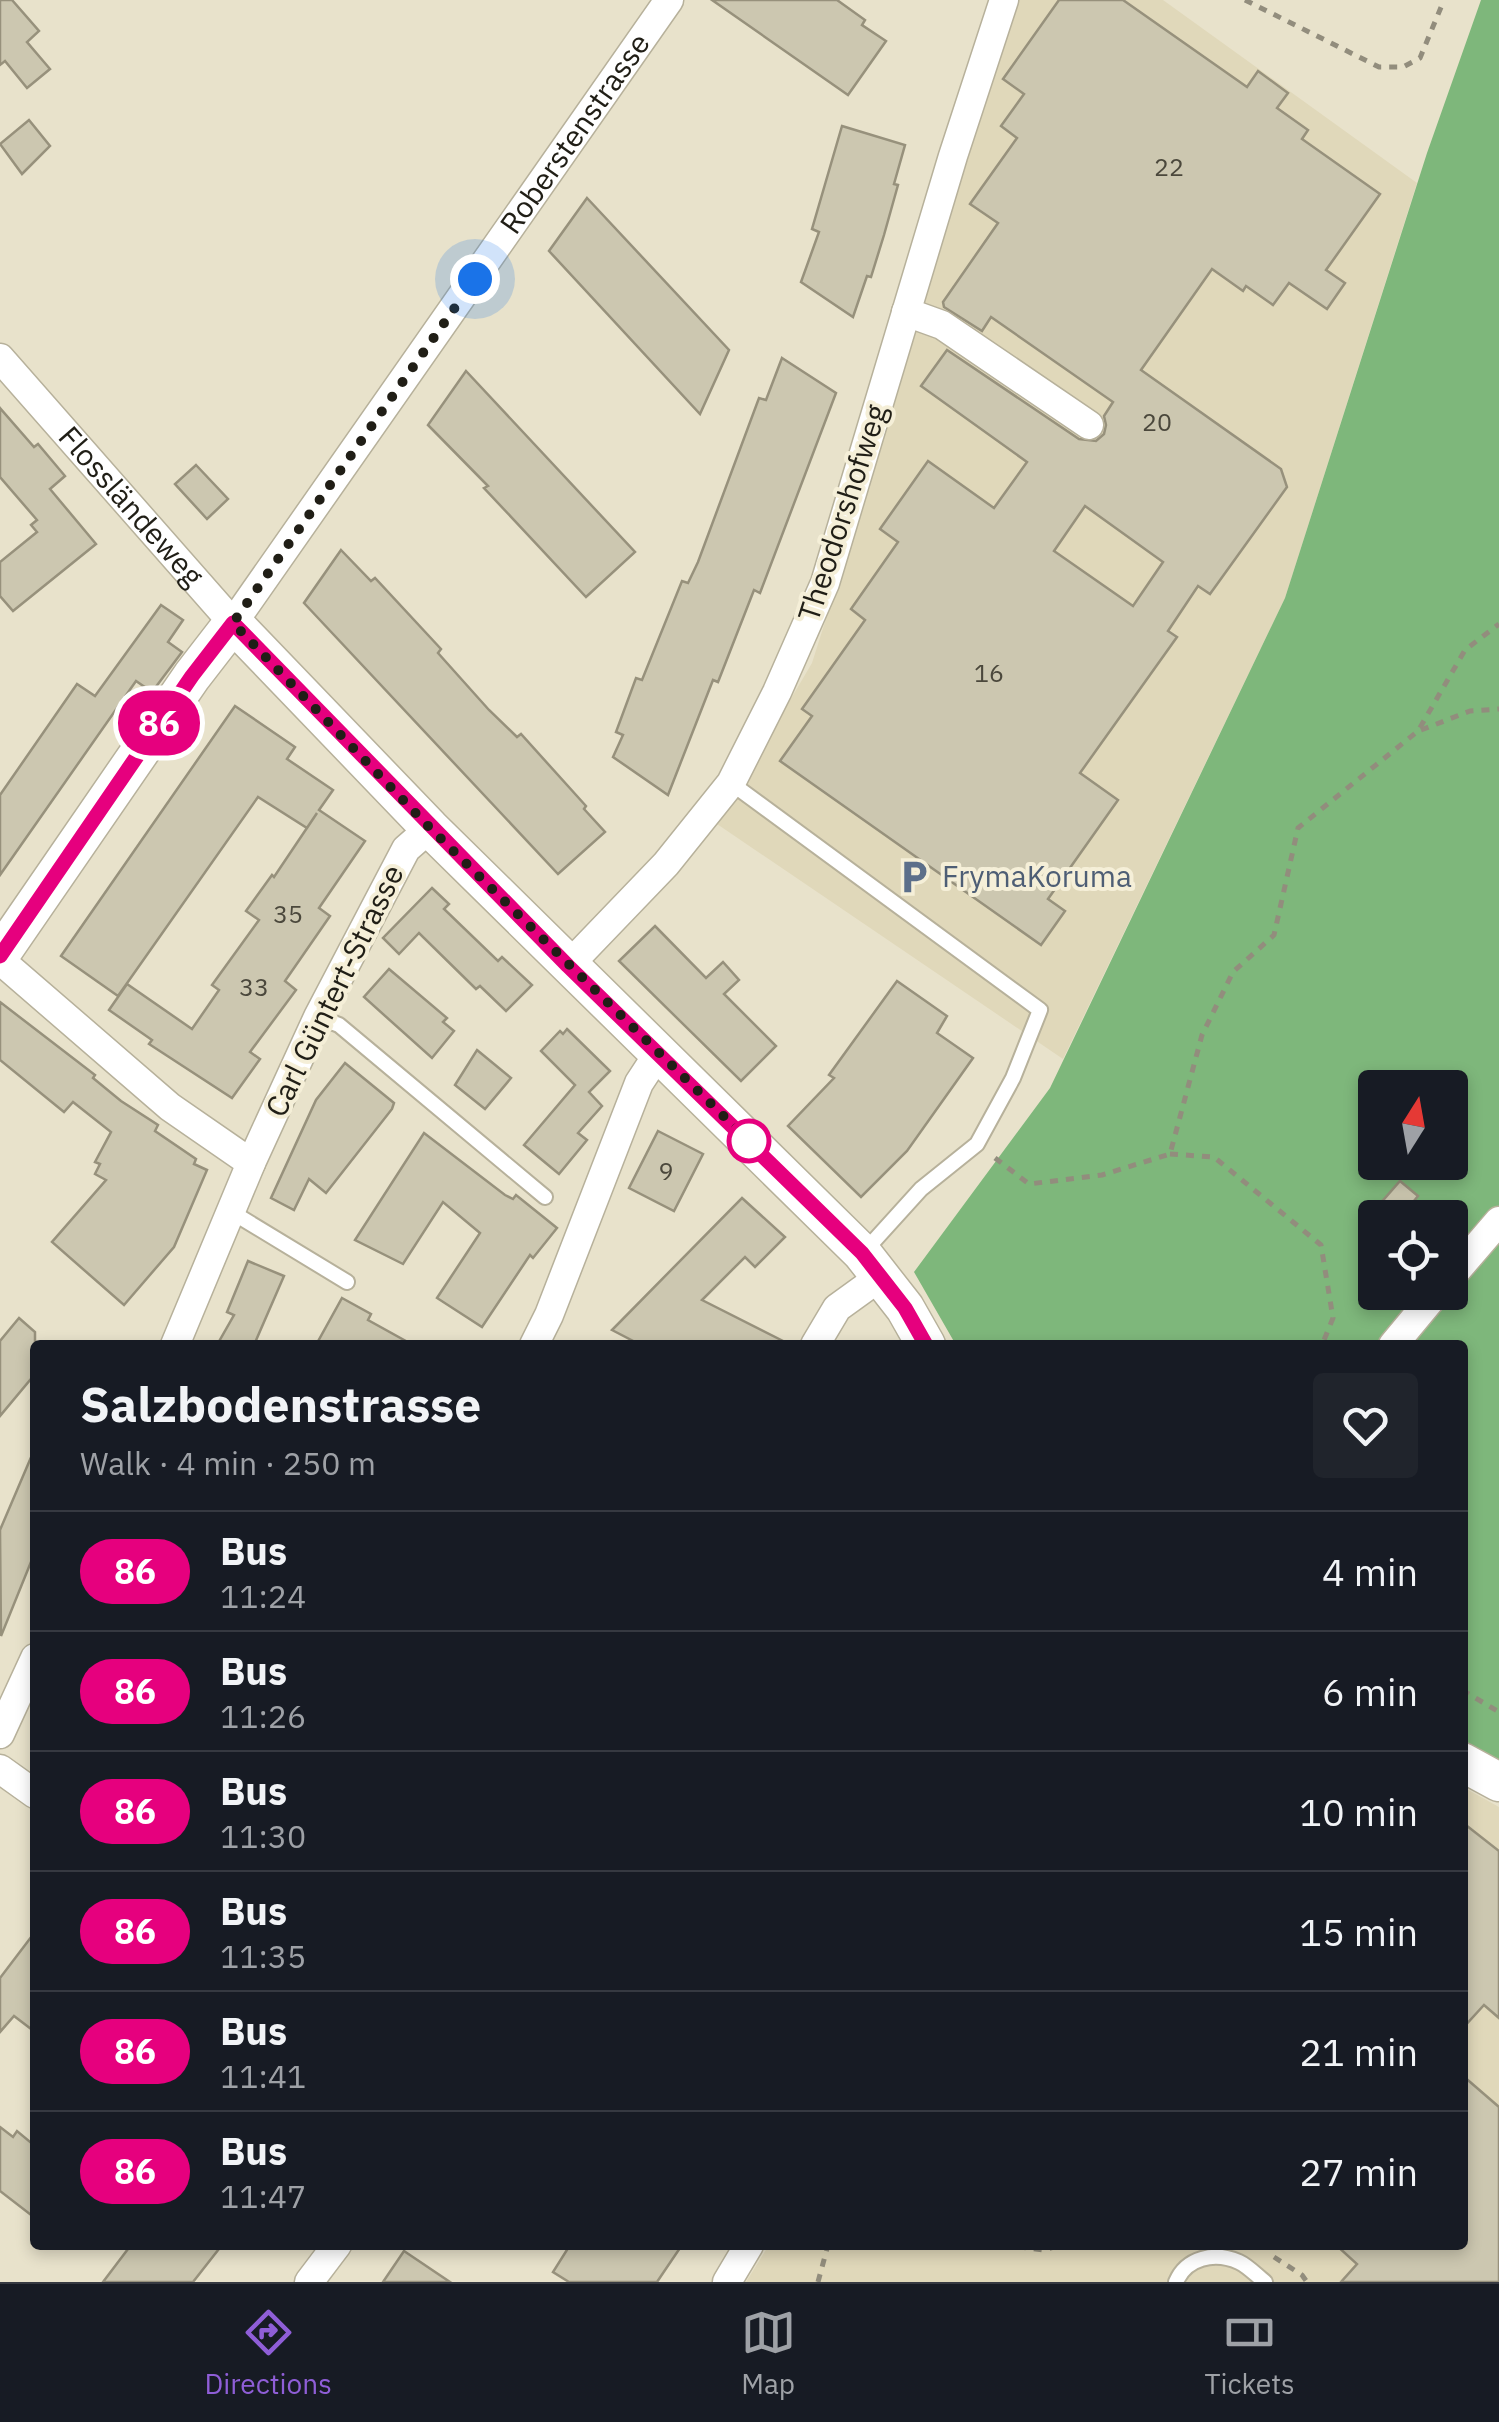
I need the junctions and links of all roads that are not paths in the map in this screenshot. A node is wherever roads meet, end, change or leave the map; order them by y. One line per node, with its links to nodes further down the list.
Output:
1 (669, 0): 6 (street, Roberstenstrasse)
2 (1004, 0): 3 (street, Theodorshofweg)
3 (906, 312): 5 (street); 7 (street, Theodorshofweg)
4 (0, 358): 6 (street, Flossländeweg)
5 (1089, 425)
6 (233, 623): 8 (street, Flossländeweg); 9 (street, Roberstenstrasse)
7 (732, 783): 10 (street, Theodorshofweg); 18 (lane)
8 (430, 828): 10 (street, Flossländeweg); 11 (street, Carl Güntert-Strasse)
9 (0, 958): 13 (street)
10 (568, 966): 12 (street, Flossländeweg)
11 (318, 1017): 13 (street, Carl Güntert-Strasse); 14 (lane)
12 (658, 1054): 18 (street, Flossländeweg); 22 (street)
13 (251, 1163): 15 (street, Carl Güntert-Strasse)
14 (545, 1197)
15 (230, 1211): 19 (lane); 21 (street, Carl Güntert-Strasse)
16 (1499, 1221): 17 (street)
17 (1468, 1257)
18 (871, 1265): 23 (street); 24 (street, Flossländeweg)
19 (347, 1282)
20 (1422, 1310): 25 (street)
21 (177, 1340)
22 (536, 1340)
23 (818, 1340)
24 (923, 1340)
25 (1398, 1340)
26 (30, 1669): 27 (street)
27 (0, 1734)
28 (1468, 1765): 30 (street)
29 (0, 1769): 31 (street)
30 (1499, 1782)
31 (30, 1790)
32 (333, 2250): 34 (street)
33 (745, 2250): 35 (street)
34 (309, 2282)
35 (727, 2282)
36 (1176, 2282): 37 (lane)
37 (1265, 2282)

